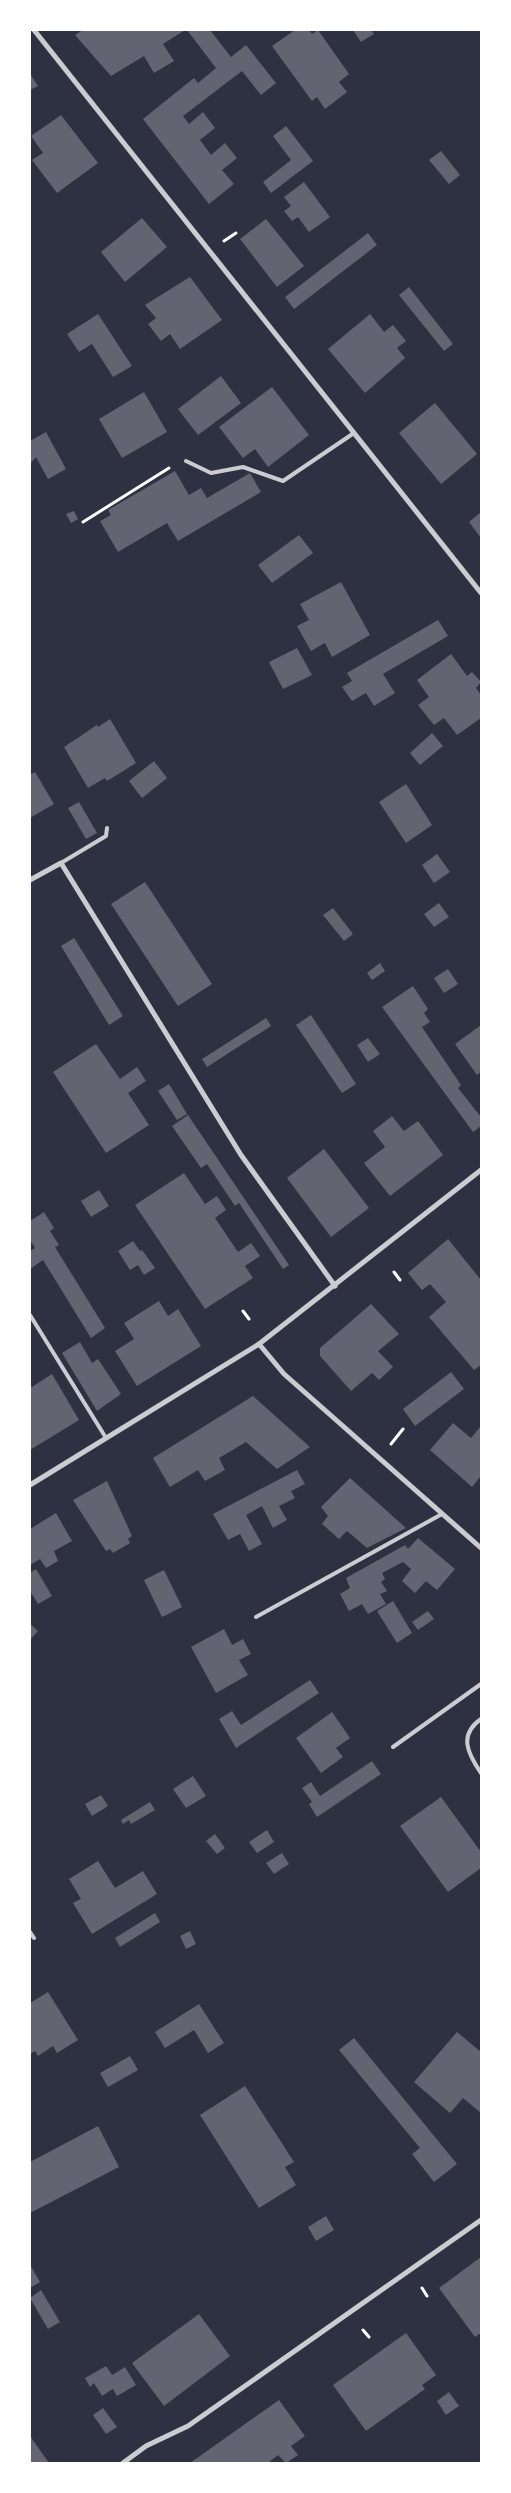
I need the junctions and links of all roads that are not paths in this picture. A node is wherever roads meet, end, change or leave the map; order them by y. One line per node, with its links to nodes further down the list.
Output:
1 (34, 30): 2 (street)
2 (354, 433): 3 (lane); 4 (street)
3 (186, 461)
4 (481, 593)
5 (107, 828): 6 (lane)
6 (61, 863): 7 (street); 9 (street)
7 (30, 880)
8 (481, 1170): 9 (street)
9 (335, 1286): 11 (street)
10 (30, 1315): 12 (lane)
11 (260, 1344): 12 (street); 14 (street)
12 (106, 1438): 13 (street)
13 (30, 1485)
14 (442, 1514): 15 (street); 16 (lane)
15 (481, 1548)
16 (256, 1616)
17 (481, 1684): 19 (lane)
18 (481, 1719): 20 (lane)
19 (393, 1746)
20 (481, 1773)
21 (30, 1932): 22 (lane)
22 (34, 1938)
23 (481, 2220): 24 (street)
24 (123, 2463)

